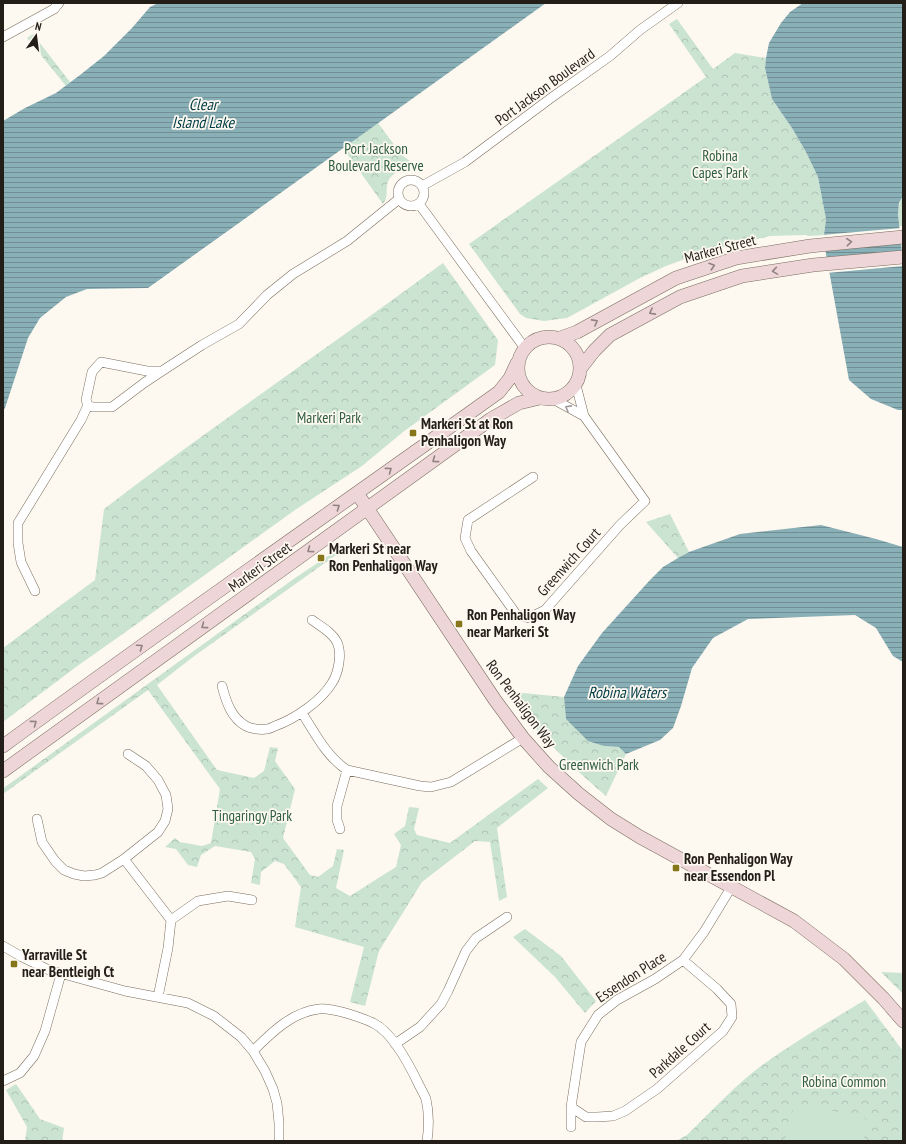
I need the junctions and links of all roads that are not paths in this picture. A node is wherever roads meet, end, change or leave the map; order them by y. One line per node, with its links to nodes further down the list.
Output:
1 (59, 3): 3 (street)
2 (678, 3): 4 (street, Port Jackson Boulevard)
3 (3, 37)
4 (422, 186): 5 (street); 6 (street)
5 (399, 199): 6 (street); 13 (street)
6 (419, 204): 10 (street)
7 (903, 237): 9 (main road, Markeri Street, one-way to 7)
8 (903, 257): 12 (main road, one-way to 12)
9 (560, 338): 10 (main road); 12 (main road)
10 (524, 347): 11 (main road)
11 (517, 363): 15 (main road); 19 (main road, Markeri Street, one-way to 11)
12 (580, 369): 14 (main road)
13 (162, 371): 16 (street); 16 (street)
14 (576, 384): 15 (main road); 17 (street, Greenwich Court)
15 (546, 398): 17 (street, Greenwich Court, one-way to 15); 20 (main road, Markeri Street, one-way to 20)
16 (88, 405): 21 (street)
17 (584, 416): 18 (street, Greenwich Court)
18 (533, 477)
19 (358, 493): 20 (main road, Ron Penhaligon Way); 26 (main road, Markeri Street, one-way to 19)
20 (368, 508): 25 (main road, Ron Penhaligon Way); 29 (main road, Markeri Street, one-way to 29)
21 (35, 591)
22 (312, 620): 24 (street)
23 (222, 686): 24 (street)
24 (302, 713): 28 (street)
25 (523, 738): 28 (street); 33 (main road, Ron Penhaligon Way)
26 (3, 746)
27 (128, 754): 32 (street)
28 (347, 770): 31 (street)
29 (3, 771)
30 (36, 819): 32 (street)
31 (340, 829)
32 (124, 859): 36 (street)
33 (732, 886): 38 (street, Essendon Place); 41 (main road, Ron Penhaligon Way)
34 (252, 900): 36 (street)
35 (507, 917): 42 (street)
36 (171, 920): 40 (street)
37 (3, 946): 39 (street)
38 (683, 960): 45 (street, Essendon Place); 45 (street, Parkdale Court)
39 (61, 974): 40 (street); 44 (street)
40 (158, 997): 43 (street)
41 (903, 1021)
42 (395, 1044): 43 (street); 48 (street)
43 (253, 1051): 47 (street)
44 (3, 1081)
45 (571, 1107): 46 (street, Essendon Place)
46 (571, 1127)
47 (279, 1141)
48 (428, 1141)

